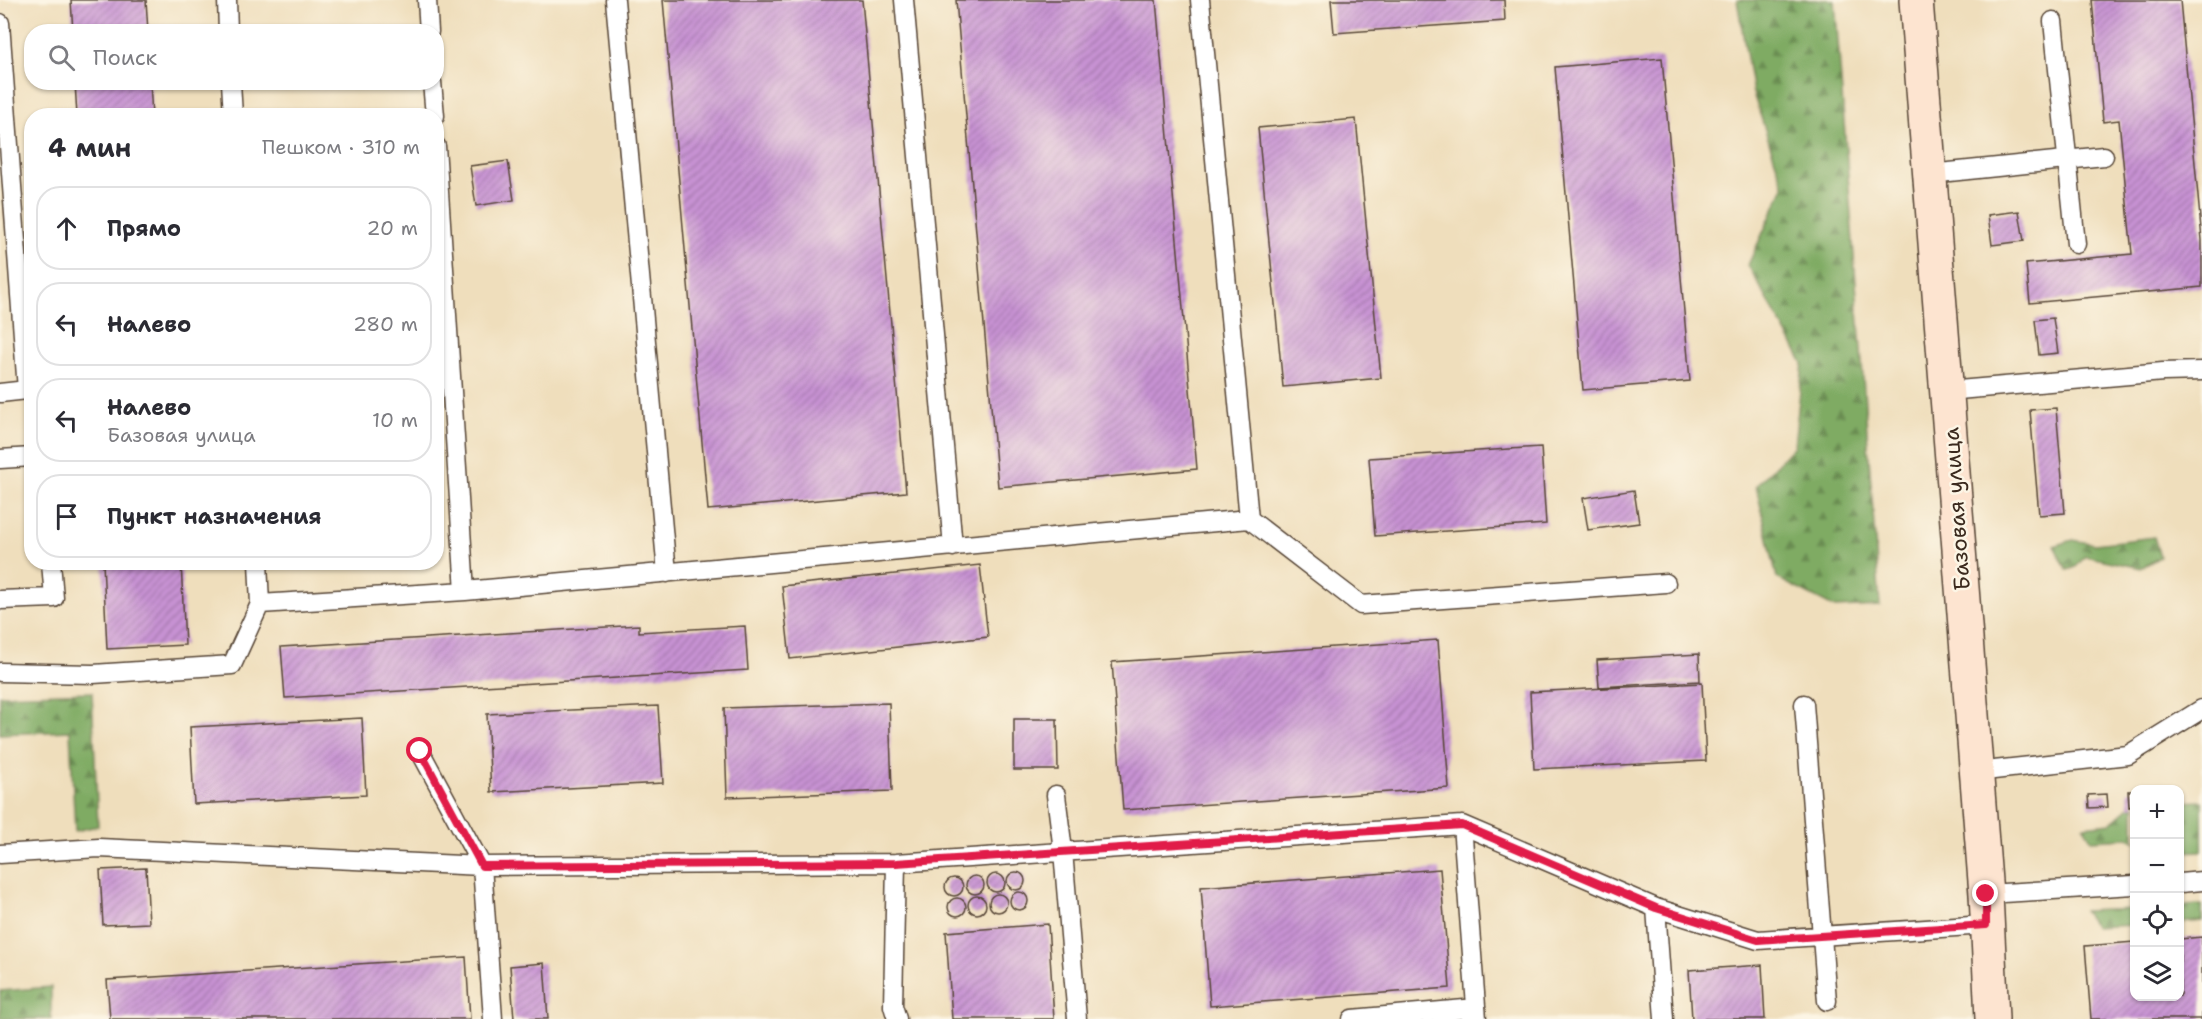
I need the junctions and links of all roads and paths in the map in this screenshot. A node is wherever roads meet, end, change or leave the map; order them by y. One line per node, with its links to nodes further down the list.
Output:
1 (227, 0): 9 (lane)
2 (427, 0): 10 (lane)
3 (615, 0): 32 (lane)
4 (904, 0): 29 (lane)
5 (1200, 0): 28 (lane)
6 (1916, 0): 18 (street, Базовая улица)
7 (2053, 21): 17 (lane)
8 (0, 23): 11 (lane)
9 (228, 24)
10 (428, 24)
11 (2, 86): 21 (lane)
12 (231, 90): 14 (lane)
13 (433, 90): 15 (lane)
14 (233, 108)
15 (434, 108)
16 (2104, 156): 17 (lane)
17 (2067, 160): 18 (lane); 19 (lane)
18 (1930, 174): 24 (street, Базовая улица)
19 (2076, 244)
20 (444, 269): 34 (lane)
21 (24, 354)
22 (2202, 371): 24 (lane)
23 (24, 390): 25 (lane)
24 (1947, 392): 41 (street, Базовая улица)
25 (0, 393)
26 (24, 458): 27 (lane)
27 (0, 459)
28 (1249, 519): 29 (lane); 33 (lane)
29 (952, 547): 32 (lane)
30 (52, 570): 35 (lane)
31 (258, 570): 36 (lane)
32 (667, 573): 34 (lane)
33 (1666, 583)
34 (465, 591): 36 (lane)
35 (0, 600)
36 (260, 604): 37 (lane)
37 (0, 672)
38 (1804, 704): 53 (lane)
39 (2202, 709): 41 (lane)
40 (420, 751): 47 (lane)
41 (1976, 772): 52 (street, Базовая улица)
42 (1056, 795): 44 (lane)
43 (1462, 825): 44 (lane); 51 (lane); 55 (lane)
44 (1063, 851): 46 (lane); 58 (lane)
45 (0, 854): 47 (lane)
46 (896, 863): 47 (lane); 57 (lane)
47 (482, 866): 56 (lane)
48 (2202, 881): 49 (lane)
49 (2184, 883)
50 (2130, 886): 52 (lane)
51 (1656, 908): 53 (lane); 60 (lane)
52 (1986, 910): 53 (lane); 61 (street, Базовая улица)
53 (1820, 934): 54 (lane)
54 (1827, 1001)
55 (1476, 1013): 59 (lane)
56 (493, 1019)
57 (897, 1019)
58 (1077, 1019)
59 (1352, 1019)
60 (1664, 1019)
61 (1992, 1019)

